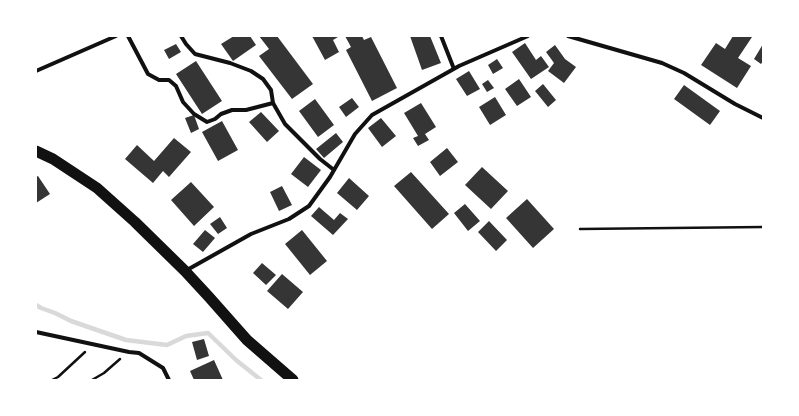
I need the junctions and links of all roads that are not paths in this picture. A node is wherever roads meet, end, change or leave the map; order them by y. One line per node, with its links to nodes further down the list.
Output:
1 (116, 36): 8 (street)
2 (128, 36): 9 (street)
3 (182, 36): 9 (street)
4 (441, 36): 7 (street)
5 (528, 36): 7 (street)
6 (568, 36): 10 (street)
7 (454, 70): 12 (street)
8 (36, 71)
9 (273, 103): 12 (street)
10 (763, 118)
11 (36, 151): 13 (highway)
12 (334, 170): 13 (street)
13 (184, 271): 16 (highway)
14 (36, 332): 15 (street)
15 (169, 380)
16 (293, 380)

